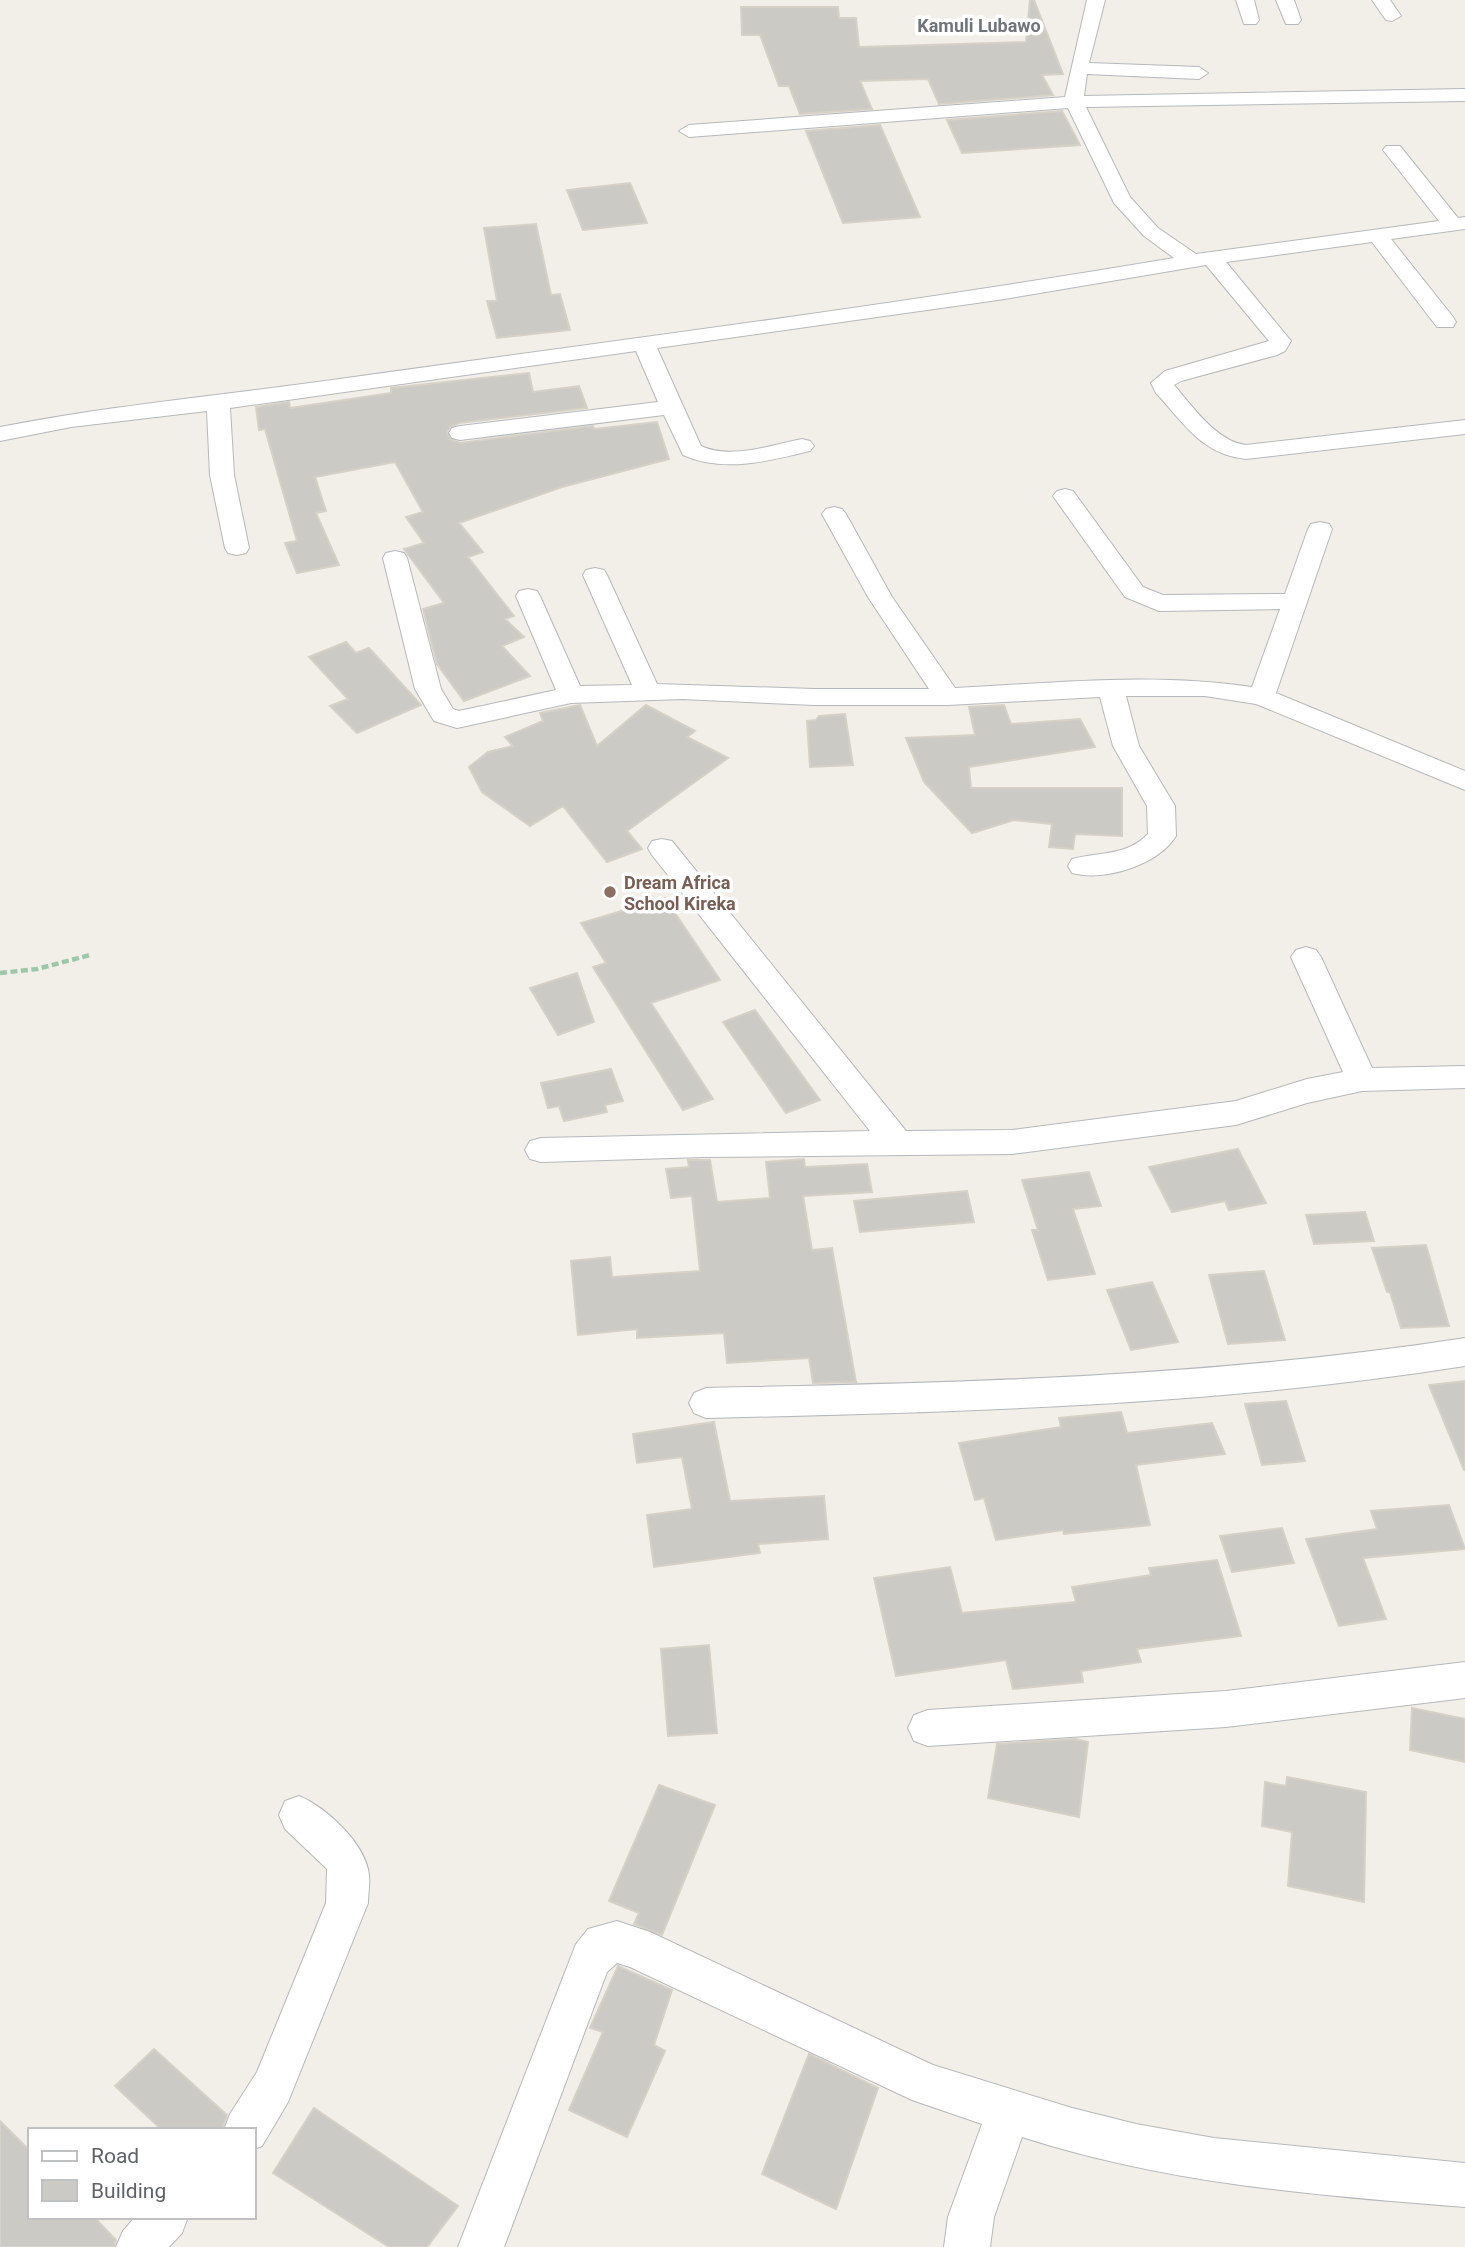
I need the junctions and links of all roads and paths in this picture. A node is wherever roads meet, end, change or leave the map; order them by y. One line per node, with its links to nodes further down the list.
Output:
1 (1096, 0): 8 (street)
2 (1245, 0): 6 (street)
3 (1285, 0): 7 (street)
4 (1381, 0): 5 (street)
5 (1392, 16)
6 (1250, 20)
7 (1292, 20)
8 (1079, 68): 9 (street); 11 (street)
9 (1199, 73)
10 (1465, 95): 11 (street)
11 (1074, 102): 12 (street); 16 (street)
12 (689, 131)
13 (1393, 149): 14 (street)
14 (1459, 223): 15 (street)
15 (1377, 235): 16 (street); 17 (street)
16 (1202, 260): 18 (street); 21 (street)
17 (1445, 322)
18 (644, 344): 19 (street); 20 (street)
19 (218, 403): 23 (street); 28 (street)
20 (672, 407): 22 (street); 24 (street)
21 (1465, 427)
22 (460, 433)
23 (0, 434)
24 (802, 446)
25 (1065, 496): 32 (street)
26 (834, 514): 36 (street)
27 (1320, 529): 32 (street)
28 (237, 548)
29 (395, 558): 35 (street)
30 (595, 575): 34 (street)
31 (528, 596): 35 (street)
32 (1295, 601): 37 (street)
33 (1111, 689): 36 (street); 37 (street); 40 (street)
34 (648, 692): 35 (street); 36 (street)
35 (571, 695)
36 (948, 697)
37 (1262, 697): 38 (street)
38 (1465, 781)
39 (662, 848): 46 (street)
40 (1082, 866)
41 (90, 955): 43 (path)
42 (1306, 957): 45 (street)
43 (0, 974)
44 (1465, 1077): 45 (street)
45 (1362, 1080): 46 (street)
46 (899, 1145): 47 (street)
47 (541, 1150)
48 (1465, 1352): 49 (street)
49 (706, 1403)
50 (1465, 1680): 51 (street)
51 (928, 1727)
52 (299, 1815): 54 (street)
53 (1009, 2111): 55 (street); 58 (street); 59 (street)
54 (247, 2128)
55 (1465, 2185)
56 (164, 2219): 57 (street)
57 (139, 2247)
58 (481, 2247)
59 (967, 2247)

